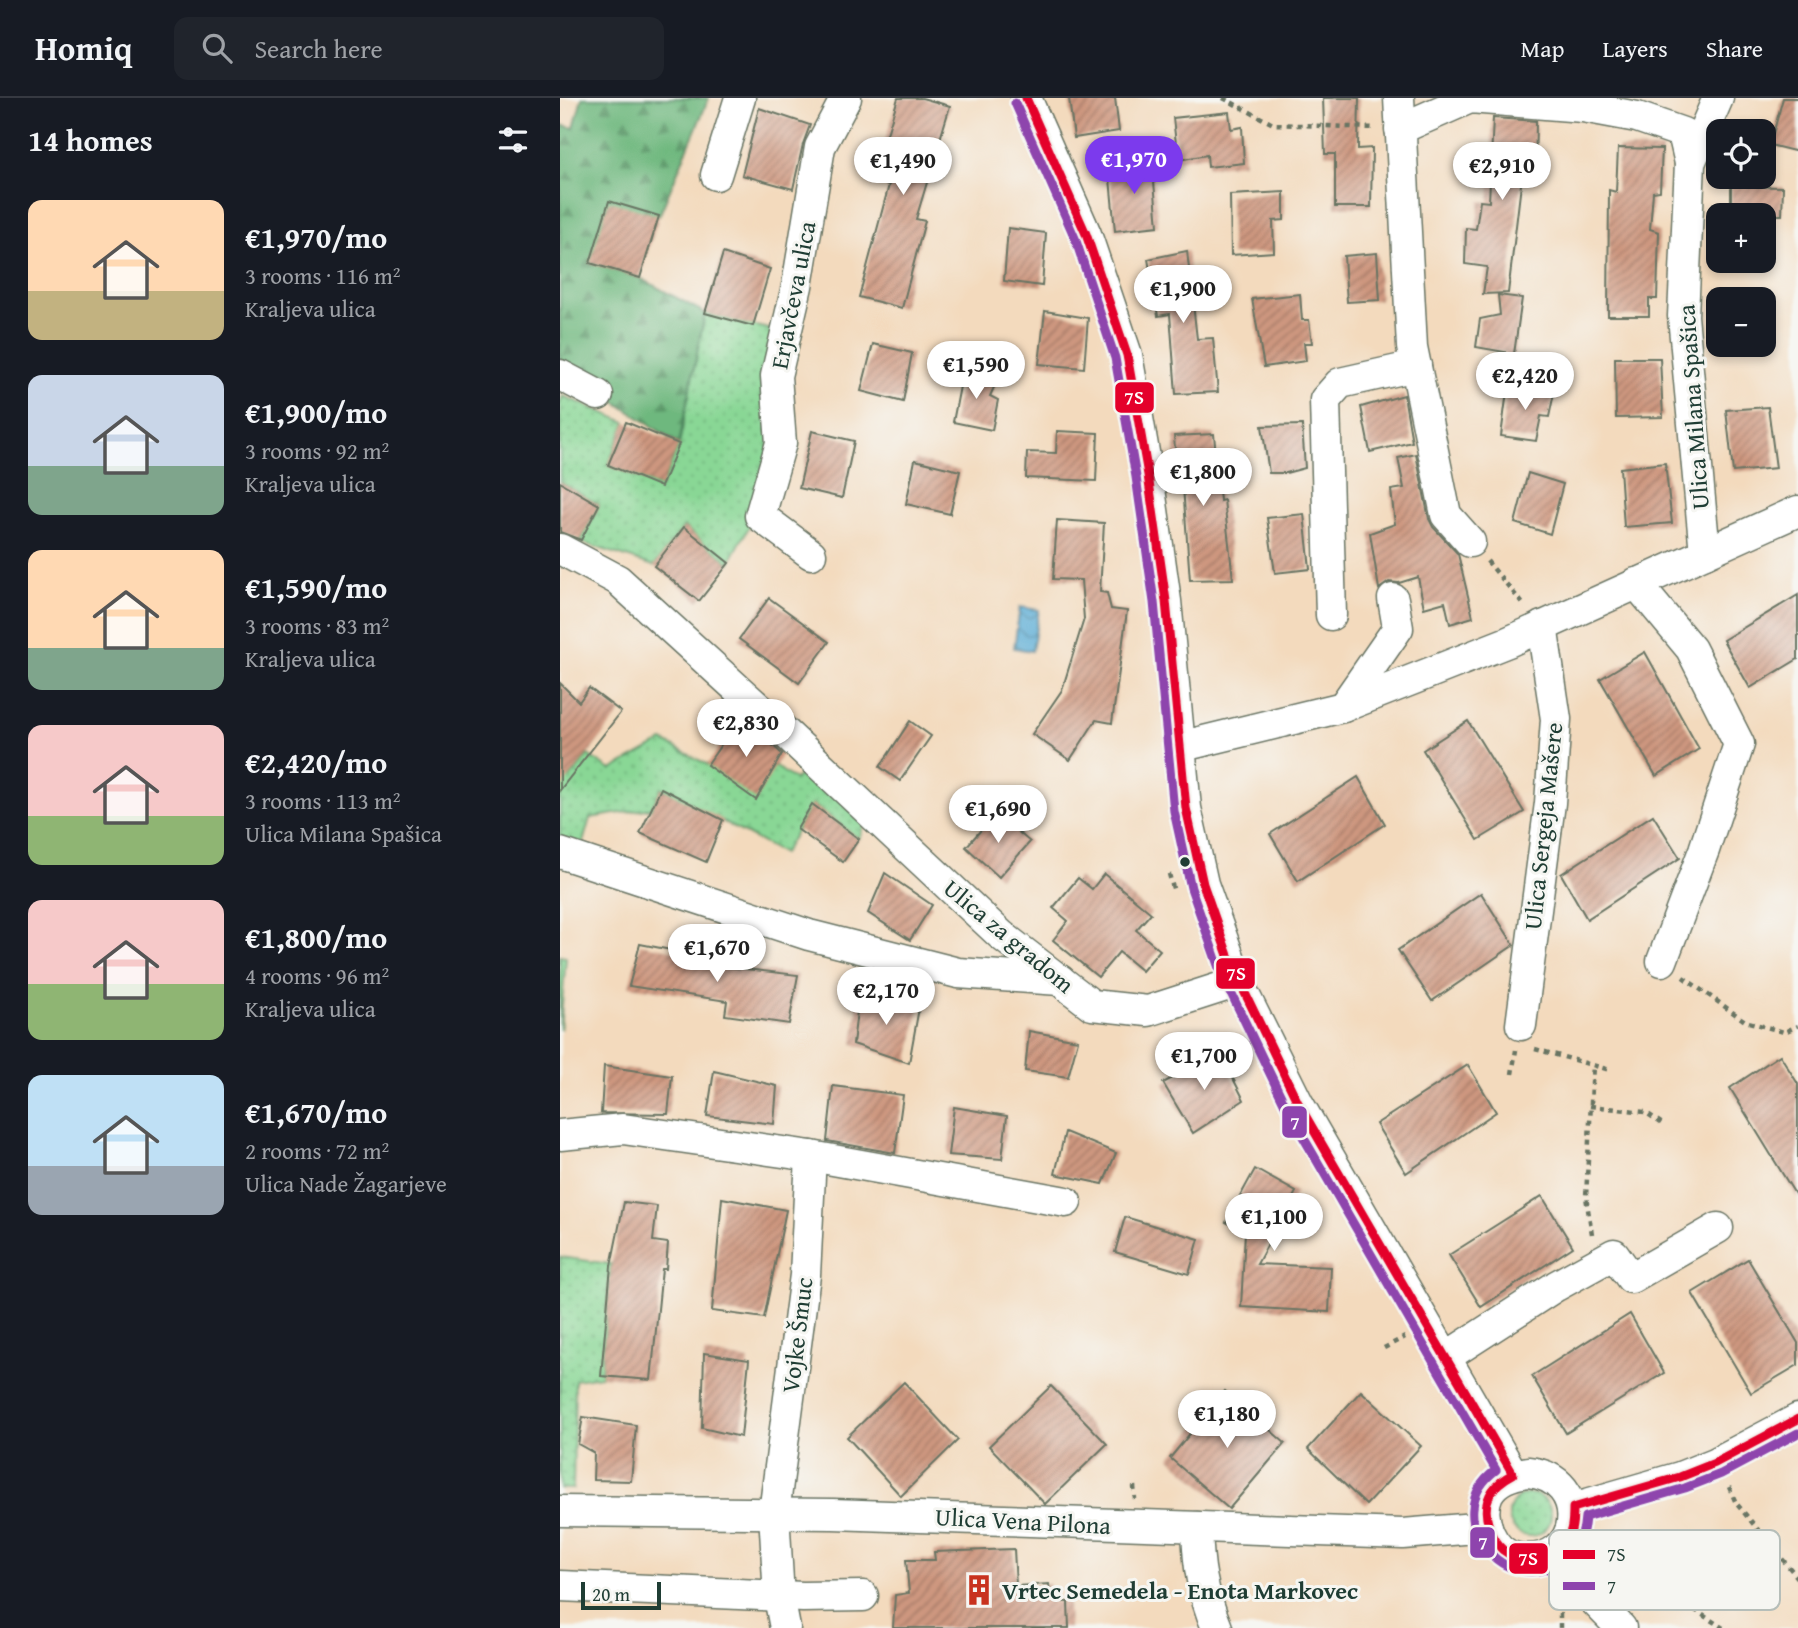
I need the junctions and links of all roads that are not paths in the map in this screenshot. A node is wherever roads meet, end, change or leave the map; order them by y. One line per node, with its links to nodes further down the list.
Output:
1 (740, 98): 8 (street)
2 (846, 98): 16 (street, Erjavčeva ulica)
3 (1026, 98): 22 (street)
4 (1399, 98): 6 (street)
5 (1718, 98): 7 (street, Ulica Milana Spašica)
6 (1400, 129): 7 (street); 9 (street)
7 (1690, 163): 15 (street, Ulica Milana Spašica)
8 (716, 175)
9 (1416, 366): 13 (street); 19 (street)
10 (560, 375): 11 (street)
11 (598, 395)
12 (1798, 511): 15 (street)
13 (1471, 542)
14 (560, 548): 25 (street, Ulica za gradom)
15 (1705, 553): 17 (street)
16 (811, 554)
17 (1636, 583): 20 (street); 24 (street)
18 (1393, 599): 21 (street)
19 (1331, 615)
20 (1542, 626): 21 (street); 27 (street, Ulica Sergeja Mašere)
21 (1343, 706): 22 (street)
22 (1179, 747): 26 (street)
23 (560, 853): 25 (street)
24 (1661, 961)
25 (1059, 980): 26 (street, Ulica za gradom)
26 (1238, 982): 32 (street)
27 (1523, 1039)
28 (560, 1135): 29 (street)
29 (811, 1156): 30 (street); 37 (street, Vojke Šmuc)
30 (1066, 1202)
31 (1718, 1228): 32 (street)
32 (1446, 1357): 34 (street)
33 (1798, 1419): 35 (street)
34 (1513, 1474): 35 (street); 39 (street)
35 (1573, 1508): 40 (street)
36 (560, 1511): 37 (street, Ulica Vena Pilona)
37 (774, 1513): 38 (street, Ulica Vena Pilona); 44 (street, Vojke Šmuc)
38 (1197, 1527): 39 (street, Ulica Vena Pilona); 47 (street)
39 (1486, 1527): 41 (street)
40 (1570, 1530)
41 (1549, 1554)
42 (560, 1587): 44 (street)
43 (863, 1596): 44 (street)
44 (779, 1597): 46 (street, Vojke Šmuc)
45 (1604, 1610): 48 (street)
46 (785, 1628)
47 (1217, 1628)
48 (1621, 1628)

